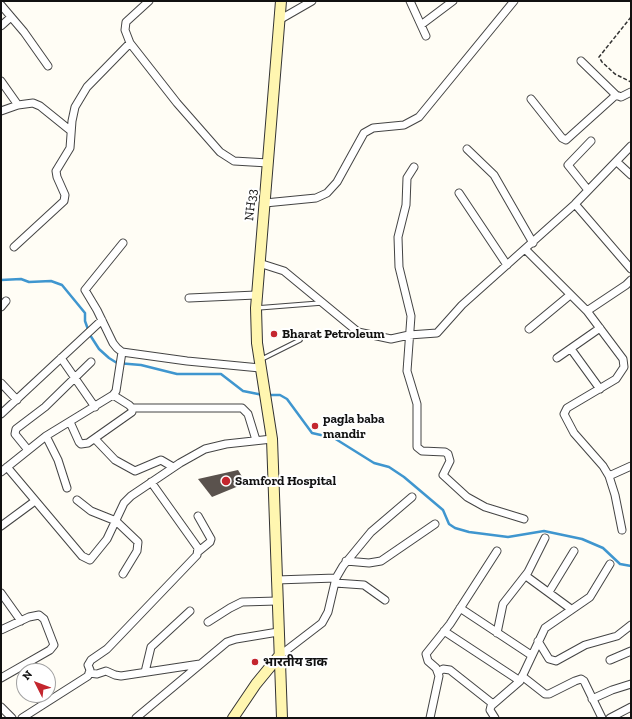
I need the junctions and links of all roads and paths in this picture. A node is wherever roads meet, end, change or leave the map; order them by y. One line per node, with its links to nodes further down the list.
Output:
1 (149, 1): 14 (street)
2 (281, 1): 10 (main road, NH33)
3 (312, 1): 10 (street)
4 (410, 1): 11 (street)
5 (453, 1): 11 (street)
6 (514, 1): 34 (street)
7 (1, 5): 8 (street)
8 (11, 17): 12 (street); 16 (street)
9 (631, 17): 18 (path)
10 (279, 20): 29 (main road, NH33)
11 (421, 25): 13 (street)
12 (1, 26)
13 (426, 36)
14 (130, 43): 24 (street); 29 (street)
15 (581, 61): 20 (street)
16 (48, 66)
17 (1, 81): 22 (street)
18 (631, 82)
19 (631, 92): 20 (street)
20 (616, 95): 21 (street)
21 (531, 99)
22 (18, 105): 23 (street); 24 (street)
23 (1, 111)
24 (71, 132): 38 (street)
25 (591, 141): 32 (street)
26 (631, 146): 28 (street)
27 (468, 149): 36 (street)
28 (617, 162): 31 (street); 32 (street)
29 (268, 163): 34 (main road, NH33)
30 (414, 167): 55 (street)
31 (631, 175)
32 (588, 190): 35 (street)
33 (459, 192): 41 (street)
34 (265, 203): 40 (main road, NH33)
35 (575, 204): 36 (street); 42 (street)
36 (533, 242): 39 (street)
37 (123, 243): 52 (street)
38 (14, 247)
39 (525, 249): 41 (street); 45 (street)
40 (258, 263): 44 (main road, NH33); 48 (street)
41 (507, 265): 55 (street)
42 (631, 269)
43 (631, 280): 51 (street)
44 (256, 295): 46 (street); 50 (main road, NH33)
45 (570, 295): 51 (street); 54 (street)
46 (189, 298)
47 (6, 301): 49 (street)
48 (323, 303): 50 (lane); 55 (street)
49 (1, 307)
50 (256, 308): 62 (main road, NH33)
51 (586, 311): 53 (street)
52 (102, 320): 58 (street); 59 (street)
53 (600, 328): 57 (street); 65 (street)
54 (530, 329)
55 (409, 335): 87 (street)
56 (300, 340): 62 (lane)
57 (571, 349): 60 (street); 65 (street)
58 (122, 355): 62 (street); 66 (street)
59 (61, 358): 63 (street); 67 (street)
60 (557, 358)
61 (91, 362): 63 (street)
62 (260, 364): 75 (main road, NH33)
63 (75, 378): 68 (street); 76 (street)
64 (1, 383): 67 (street)
65 (600, 389): 80 (street)
66 (113, 396): 68 (street); 69 (street)
67 (17, 400): 70 (street)
68 (94, 407): 71 (street)
69 (132, 408): 73 (street); 74 (street)
70 (1, 414)
71 (70, 422): 72 (street); 73 (street)
72 (46, 436): 76 (street); 82 (street)
73 (95, 439): 78 (street)
74 (256, 440): 75 (street); 78 (street)
75 (272, 440): 100 (main road, NH33)
76 (28, 450): 79 (street)
77 (631, 466): 80 (street)
78 (173, 467): 81 (street)
79 (4, 470): 85 (street)
80 (609, 476): 91 (street)
81 (151, 482): 88 (street); 93 (street)
82 (67, 488)
83 (412, 497): 96 (street)
84 (77, 500): 88 (street)
85 (35, 501): 88 (street); 90 (street)
86 (198, 516): 93 (street)
87 (524, 519)
88 (116, 521): 98 (street)
89 (435, 524): 96 (street)
90 (1, 526)
91 (622, 530)
92 (545, 538): 99 (street)
93 (199, 551): 124 (street)
94 (574, 551): 102 (street)
95 (497, 552): 106 (street)
96 (346, 561): 101 (street)
97 (610, 564): 107 (street)
98 (124, 574)
99 (526, 576): 102 (street); 115 (street)
100 (276, 580): 101 (street); 105 (main road, NH33)
101 (335, 581): 104 (street); 119 (street)
102 (549, 592): 107 (street)
103 (1, 593): 109 (street)
104 (385, 600)
105 (277, 601): 110 (street); 113 (main road, NH33)
106 (460, 608): 114 (street); 115 (street)
107 (571, 609): 116 (street)
108 (190, 611): 122 (street)
109 (21, 621): 112 (street); 125 (street)
110 (208, 622)
111 (631, 625): 116 (street)
112 (1, 630)
113 (278, 632): 119 (main road, NH33); 121 (street)
114 (444, 632): 123 (street); 126 (street)
115 (497, 633): 118 (street)
116 (538, 641): 118 (street)
117 (631, 651): 120 (street)
118 (532, 655): 126 (street)
119 (279, 656): 135 (main road); 136 (main road, NH33)
120 (610, 660)
121 (201, 664): 122 (street); 134 (street)
122 (146, 672): 124 (street)
123 (438, 672): 129 (street); 137 (street)
124 (89, 673): 133 (street)
125 (1, 678)
126 (521, 678): 128 (street); 129 (street)
127 (631, 684): 128 (street)
128 (592, 699): 139 (street)
129 (493, 704): 138 (street)
130 (1, 707): 132 (street)
131 (631, 707): 140 (street)
132 (12, 718)
133 (22, 718)
134 (136, 718)
135 (233, 718)
136 (282, 718)
137 (430, 718)
138 (495, 718)
139 (602, 718)
140 (610, 718)

